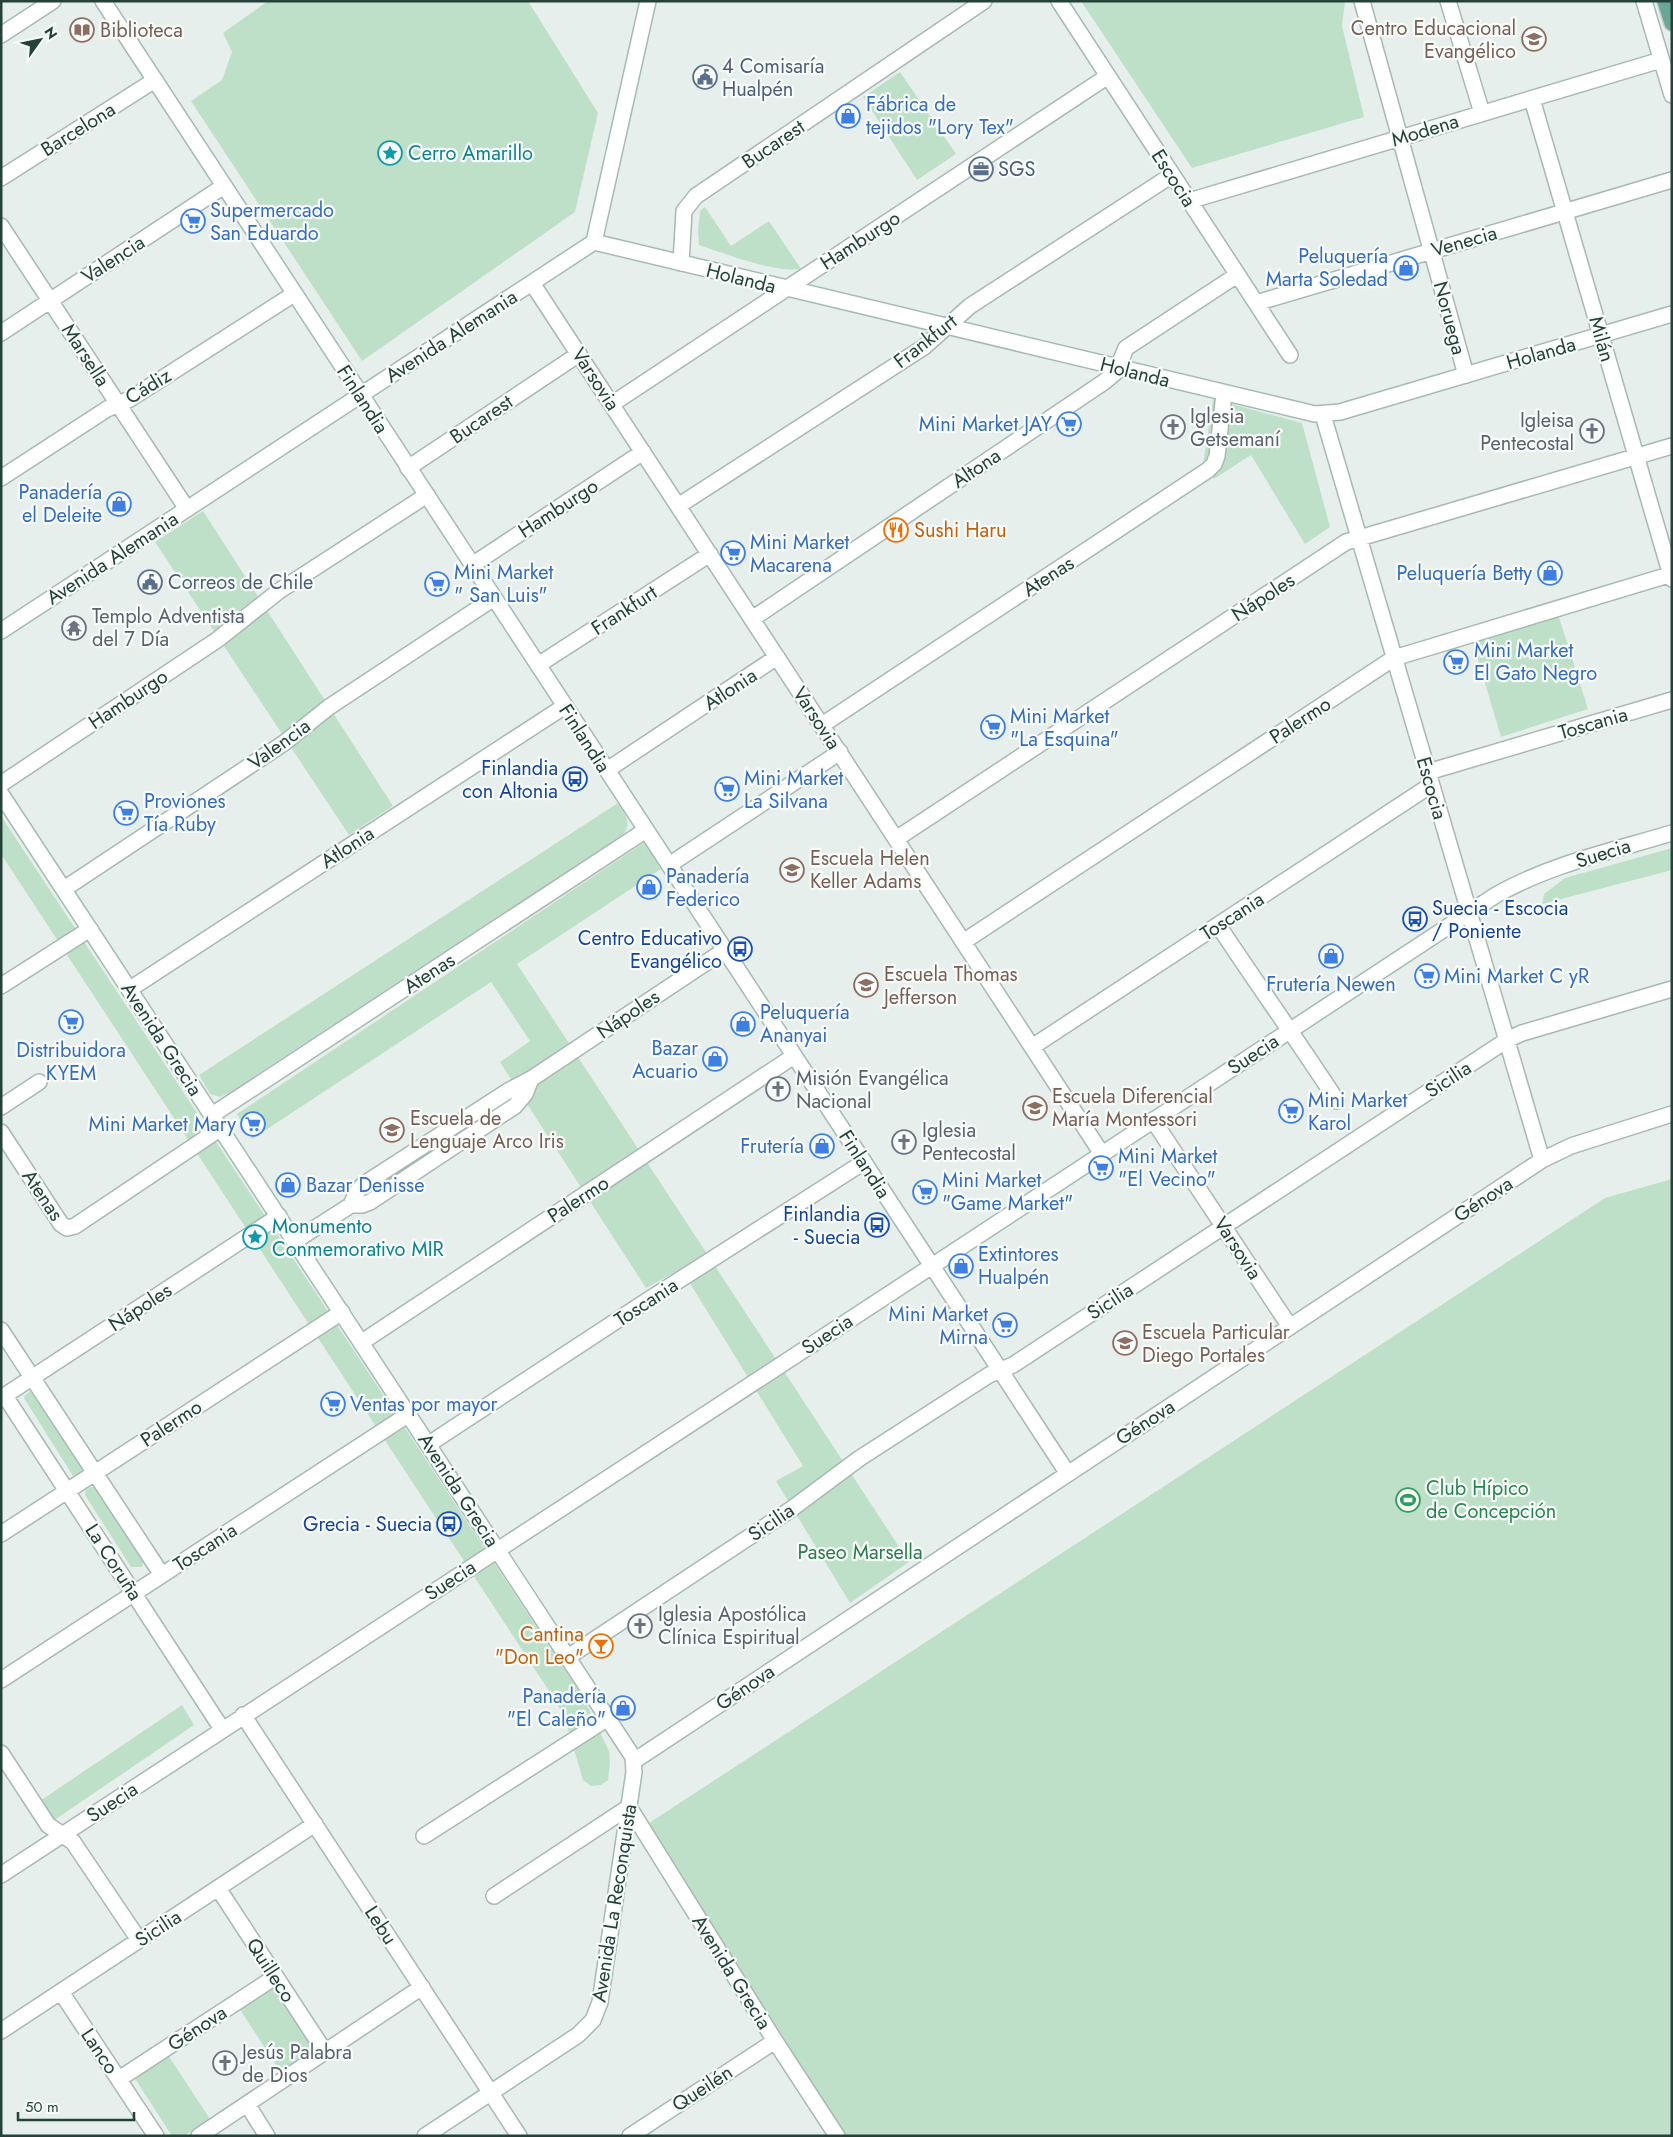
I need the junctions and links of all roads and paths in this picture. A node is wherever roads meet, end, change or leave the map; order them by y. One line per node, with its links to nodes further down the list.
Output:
1 (53, 1): 11 (street)
2 (103, 1): 14 (street, Finlandia)
3 (648, 1): 26 (street)
4 (984, 1): 28 (street, Bucarest)
5 (1059, 1): 13 (street, Escocia)
6 (1362, 1): 18 (street, Noruega)
7 (1448, 1): 17 (street)
8 (1644, 1): 12 (street)
9 (1665, 1): 10 (main road)
10 (1672, 23)
11 (1, 35)
12 (1661, 60): 15 (street); 16 (street, Modena)
13 (1108, 76): 19 (street, Escocia); 31 (street, Hamburgo)
14 (155, 80): 20 (street, Barcelona); 22 (street, Finlandia)
15 (1672, 96)
16 (1532, 99): 17 (street, Modena); 24 (street, Milán)
17 (1482, 113): 18 (street, Modena)
18 (1401, 138): 23 (street, Modena); 27 (street, Noruega)
19 (1172, 175): 23 (street, Escocia); 36 (street, Frankfurt)
20 (1, 178)
21 (1672, 180): 24 (street, Venecia)
22 (224, 186): 32 (street, Finlandia); 33 (street, Valencia)
23 (1189, 201): 29 (street, Escocia)
24 (1564, 211): 27 (street, Venecia); 38 (street, Milán)
25 (1, 226): 33 (street, Marsella)
26 (594, 242): 28 (street, Holanda); 30 (street, Avenida Alemania)
27 (1432, 251): 34 (street, Venecia); 42 (street, Noruega)
28 (681, 263): 31 (street, Holanda)
29 (1237, 275): 34 (street, Escocia); 41 (street, Altona)
30 (532, 283): 39 (street, Varsovia); 44 (street, Avenida Alemania)
31 (787, 289): 36 (street, Holanda); 46 (street, Hamburgo)
32 (294, 294): 44 (street, Finlandia); 45 (street, Cádiz)
33 (50, 300): 37 (street, Valencia); 45 (street, Marsella)
34 (1256, 303): 40 (street, Escocia)
35 (1672, 314): 38 (street, Holanda)
36 (945, 327): 41 (street, Holanda); 54 (street, Frankfurt)
37 (1, 333)
38 (1600, 335): 42 (street, Holanda); 50 (street, Milán)
39 (579, 354): 46 (street, Varsovia); 51 (street, Bucarest)
40 (1290, 355)
41 (1118, 368): 43 (street, Holanda); 61 (street, Altona)
42 (1466, 375): 47 (street, Holanda)
43 (1224, 394): 47 (street, Holanda); 68 (street, Atenas)
44 (361, 395): 51 (street, Finlandia); 55 (street, Avenida Alemania)
45 (118, 404): 52 (street, Cádiz); 55 (street, Marsella)
46 (612, 404): 49 (street, Varsovia)
47 (1323, 415): 56 (street, Escocia)
48 (1672, 446): 50 (street, Nápoles)
49 (643, 452): 54 (street, Varsovia); 58 (street, Hamburgo)
50 (1636, 456): 56 (street, Nápoles); 59 (street, Milán)
51 (408, 468): 53 (street, Finlandia)
52 (1, 478)
53 (427, 495): 58 (street, Finlandia); 72 (street, Hamburgo)
54 (678, 506): 57 (street, Varsovia)
55 (187, 509): 62 (street, Avenida Alemania)
56 (1358, 537): 64 (street, Escocia); 76 (street, Nápoles)
57 (710, 554): 61 (street, Varsovia); 65 (street, Frankfurt)
58 (472, 564): 60 (street, Finlandia)
59 (1671, 576): 64 (street, Palermo)
60 (494, 598): 65 (street, Finlandia); 78 (street, Valencia)
61 (752, 619): 63 (street, Varsovia)
62 (1, 631)
63 (777, 657): 68 (street, Varsovia); 70 (street, Atlonia)
64 (1394, 658): 71 (street, Escocia); 82 (street, Palermo)
65 (538, 665): 67 (street, Finlandia)
66 (1672, 700): 71 (street, Toscania)
67 (565, 706): 70 (street, Finlandia); 85 (street, Atlonia)
68 (822, 726): 69 (street, Varsovia)
69 (840, 752): 76 (street, Varsovia); 77 (street)
70 (607, 770): 74 (street, Finlandia)
71 (1430, 778): 79 (street, Escocia); 80 (street, Toscania)
72 (1, 784)
73 (1, 794): 78 (street, Avenida Grecia)
74 (646, 830): 77 (street, Finlandia); 96 (street, Atenas)
75 (1672, 833): 79 (street, Suecia)
76 (896, 839): 82 (street, Varsovia)
77 (669, 864): 83 (street, Finlandia)
78 (64, 889): 81 (street, Avenida Grecia)
79 (1469, 912): 87 (street, Suecia); 88 (street, Escocia)
80 (1218, 925): 87 (street); 89 (street, Toscania)
81 (90, 929): 84 (street); 85 (street, Avenida Grecia)
82 (964, 942): 89 (street, Varsovia)
83 (725, 950): 90 (street, Finlandia); 103 (street, Nápoles)
84 (1, 986)
85 (130, 989): 96 (street, Avenida Grecia)
86 (1672, 989): 88 (street, Sicilia)
87 (1289, 1030): 92 (street); 95 (street, Suecia)
88 (1507, 1040): 99 (street, Escocia); 102 (street, Sicilia)
89 (1032, 1046): 98 (street, Varsovia)
90 (794, 1056): 100 (street, Finlandia); 108 (street, Palermo)
91 (39, 1082): 93 (street)
92 (1336, 1101)
93 (1, 1107)
94 (1672, 1114): 99 (street, Génova)
95 (1153, 1120): 98 (street, Suecia); 102 (street, Varsovia)
96 (216, 1121): 97 (street, Atenas); 101 (street, Avenida Grecia)
97 (1, 1132)
98 (1102, 1154): 104 (street, Suecia)
99 (1542, 1160): 106 (street, Génova)
100 (864, 1162): 104 (street, Finlandia); 113 (street, Toscania)
101 (279, 1216): 103 (street, Avenida Grecia); 110 (street, Nápoles)
102 (1224, 1226): 106 (street, Varsovia); 109 (street, Sicilia)
103 (295, 1241): 105 (street, Avenida Grecia)
104 (932, 1266): 109 (street, Finlandia); 118 (street, Suecia)
105 (342, 1312): 108 (street, Avenida Grecia); 114 (street, Palermo)
106 (1290, 1327): 115 (street, Génova)
107 (1, 1330): 110 (street, La Coruña)
108 (362, 1342): 112 (street, Avenida Grecia)
109 (1000, 1370): 115 (street, Finlandia); 121 (street, Sicilia)
110 (33, 1378): 111 (street, Nápoles); 114 (street, La Coruña)
111 (3, 1397): 116 (street, La Coruña)
112 (409, 1414): 113 (street, Avenida Grecia); 119 (street, Toscania)
113 (429, 1444): 118 (street, Avenida Grecia)
114 (95, 1473): 116 (street, Palermo); 119 (street, La Coruña)
115 (1068, 1474): 127 (street, Génova)
116 (67, 1491): 117 (street, Palermo); 120 (street, La Coruña)
117 (1, 1534)
118 (498, 1549): 121 (street, Avenida Grecia); 123 (street, Suecia)
119 (162, 1575): 120 (street, Toscania)
120 (134, 1594): 122 (street, Toscania); 125 (street, La Coruña)
121 (568, 1657): 124 (street, Avenida Grecia)
122 (1, 1680)
123 (243, 1715): 125 (street, Suecia); 129 (street, Lebu)
124 (608, 1718): 127 (street, Avenida Grecia); 131 (street)
125 (222, 1728): 130 (street, Suecia)
126 (1, 1753): 130 (street)
127 (634, 1761): 128 (street, Avenida La Reconquista)
128 (629, 1806): 134 (street); 140 (street, Avenida Grecia); 143 (street, Avenida La Reconquista)
129 (315, 1824): 133 (street, Sicilia); 137 (street, Lebu)
130 (61, 1835): 132 (street, Suecia); 135 (street)
131 (424, 1836)
132 (1, 1875)
133 (218, 1888): 135 (street, Sicilia); 136 (street, Quilleco)
134 (494, 1896)
135 (139, 1940): 138 (street, Sicilia)
136 (275, 1977): 141 (street, Quilleco); 142 (street, Génova)
137 (422, 1987): 141 (street); 143 (street, Lebu)
138 (61, 1992): 139 (street, Sicilia); 142 (street, Lanco)
139 (1, 2031)
140 (775, 2041): 150 (street, Queilén); 151 (street, Avenida Grecia)
141 (325, 2052): 144 (street)
142 (119, 2079): 145 (street, Lanco)
143 (491, 2092): 148 (street, Avenida La Reconquista); 149 (street, Lebu)
144 (246, 2104): 146 (street); 147 (street)
145 (156, 2136)
146 (199, 2136)
147 (267, 2136)
148 (425, 2136)
149 (519, 2136)
150 (630, 2136)
151 (837, 2136)

